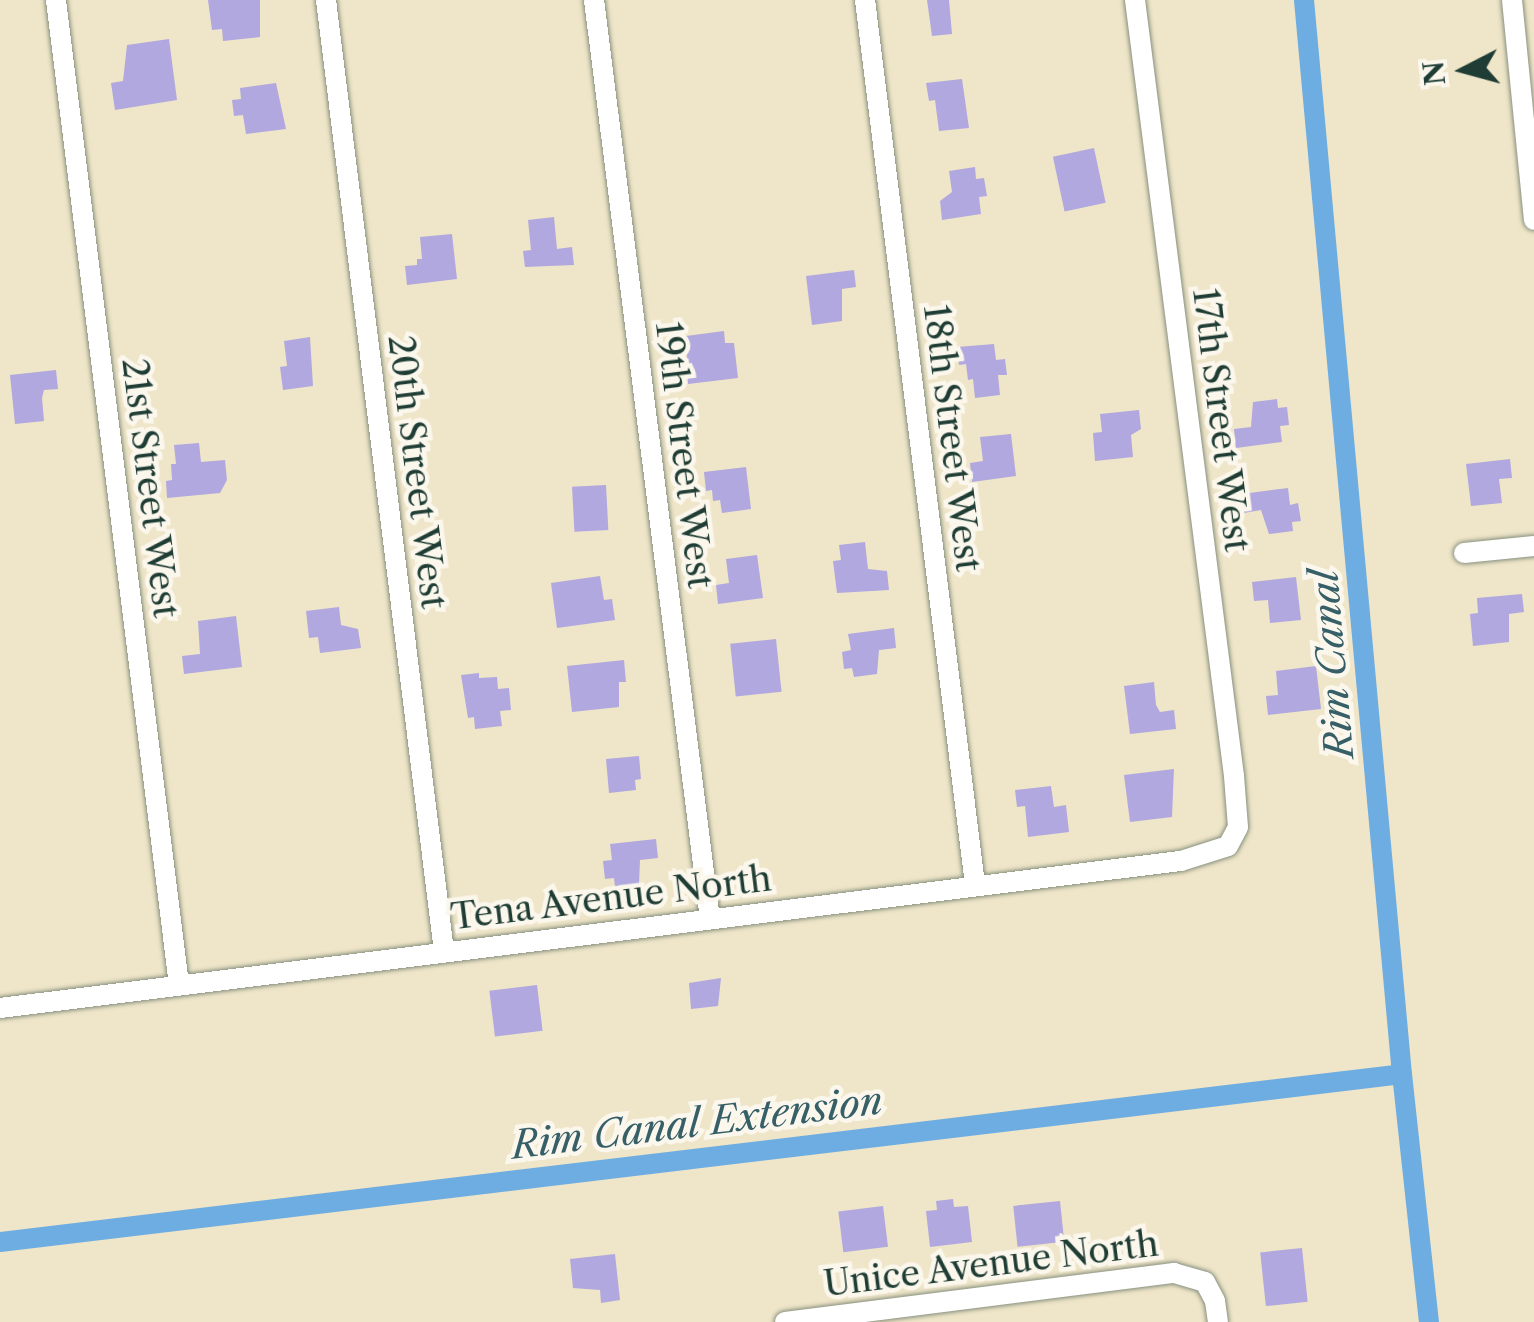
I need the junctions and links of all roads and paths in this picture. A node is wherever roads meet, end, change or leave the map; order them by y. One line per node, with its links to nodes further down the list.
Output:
1 (56, 0): 14 (street, 21st Street West)
2 (326, 0): 13 (street, 20th Street West)
3 (594, 0): 12 (street, 19th Street West)
4 (865, 0): 11 (street, 18th Street West)
5 (1135, 0): 10 (street, 17th Street West)
6 (1512, 0): 7 (street)
7 (1534, 220)
8 (1534, 546): 9 (street)
9 (1464, 554)
10 (1228, 846): 11 (street, Tena Avenue North)
11 (975, 885): 12 (street, Tena Avenue North)
12 (710, 919): 13 (street, Tena Avenue North)
13 (444, 952): 14 (street, Tena Avenue North)
14 (179, 985): 15 (street, Tena Avenue North)
15 (0, 1008)
16 (785, 1322): 17 (street, Unice Avenue North)
17 (1218, 1322)

